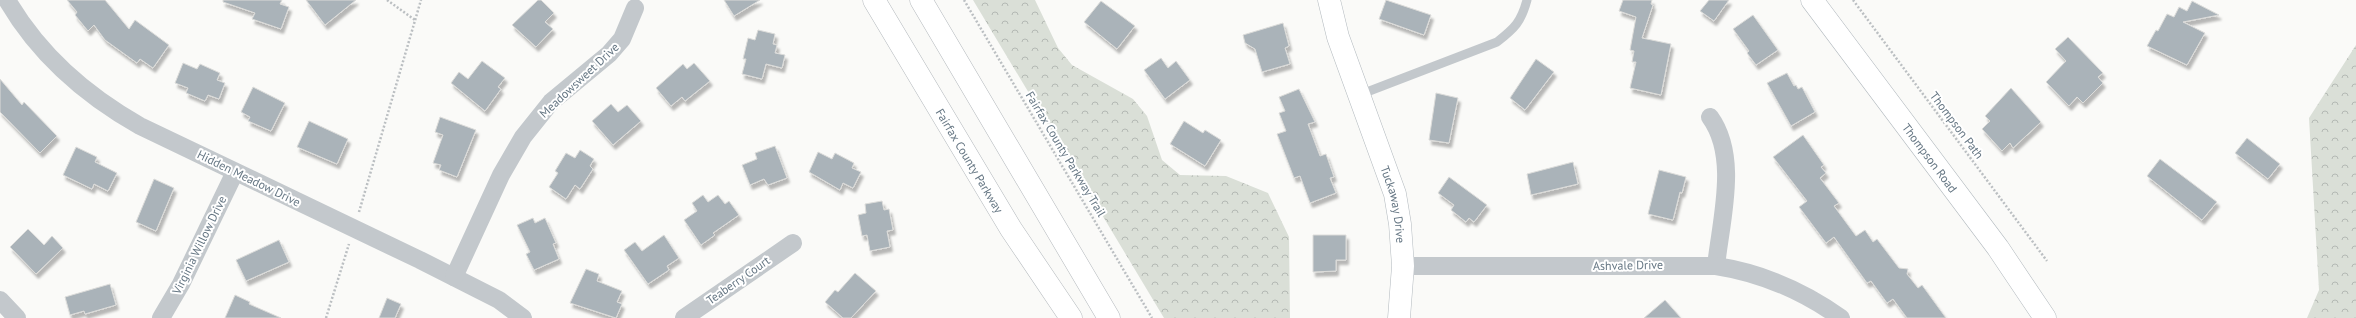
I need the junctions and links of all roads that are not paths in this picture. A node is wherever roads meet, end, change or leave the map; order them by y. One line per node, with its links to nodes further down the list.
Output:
1 (7, 0): 10 (street, Hidden Meadow Drive)
2 (874, 0): 20 (main road, Fairfax County Parkway)
3 (921, 0): 21 (main road)
4 (1328, 0): 8 (main road, Tuckaway Drive)
5 (1527, 0): 8 (lane)
6 (1812, 0): 24 (main road, Thompson Road)
7 (635, 8): 14 (street, Meadowsweet Drive)
8 (1359, 95): 12 (main road, Tuckaway Drive)
9 (1710, 117): 13 (street)
10 (235, 172): 14 (street, Hidden Meadow Drive); 17 (street, Virginia Willow Drive)
11 (793, 243): 19 (street, Teaberry Court)
12 (1403, 266): 13 (street, Ashvale Drive); 22 (main road, Tuckaway Drive)
13 (1716, 266): 23 (street, Ashvale Drive)
14 (454, 277): 18 (street, Hidden Meadow Drive)
15 (0, 300): 16 (street)
16 (17, 318)
17 (162, 318)
18 (523, 318)
19 (684, 318)
20 (1071, 318)
21 (1109, 318)
22 (1399, 318)
23 (1841, 318)
24 (2045, 318)

